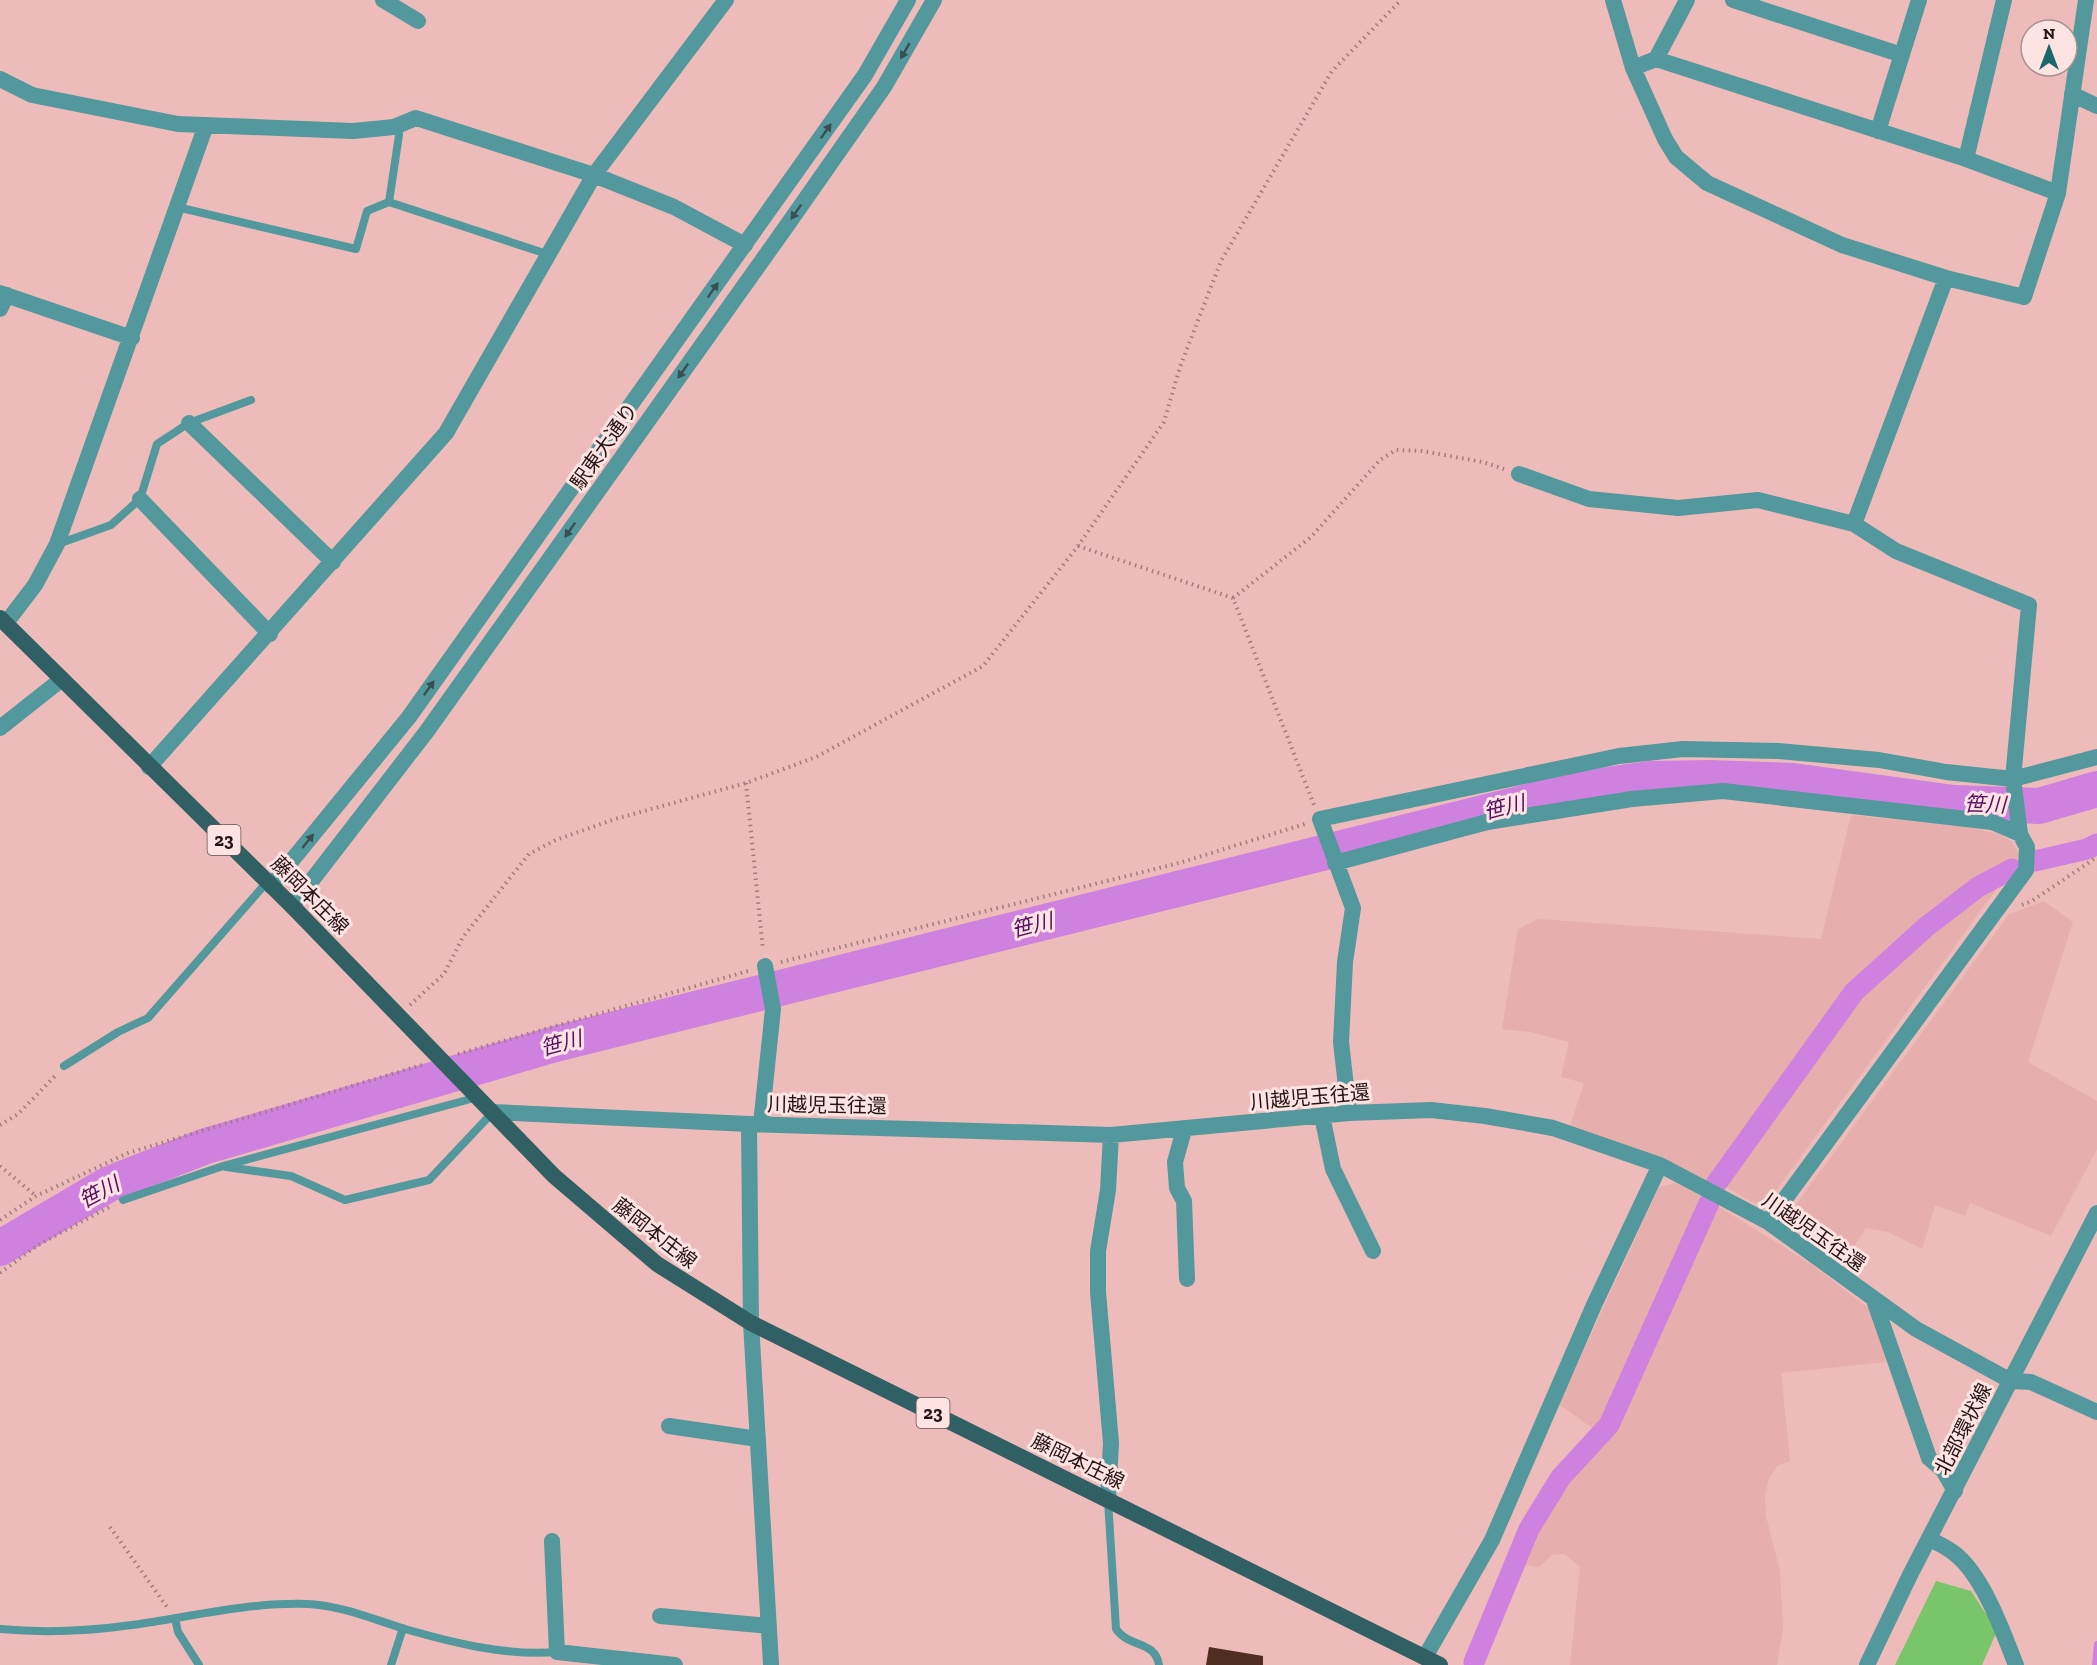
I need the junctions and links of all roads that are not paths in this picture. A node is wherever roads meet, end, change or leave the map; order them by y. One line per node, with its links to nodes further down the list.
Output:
1 (383, 0): 11 (street)
2 (726, 0): 22 (street)
3 (908, 0): 26 (street, 駅東大通り, one-way to 3)
4 (934, 0): 48 (street, 駅東大通り, one-way to 48)
5 (1613, 0): 14 (street)
6 (1687, 0): 13 (street)
7 (1733, 0): 12 (street)
8 (1919, 0): 12 (street)
9 (2004, 0): 21 (street)
10 (2086, 0): 16 (street)
11 (418, 21)
12 (1902, 55): 20 (street)
13 (1656, 58): 14 (street); 20 (street)
14 (1633, 68): 28 (street)
15 (0, 79): 18 (street)
16 (2072, 94): 17 (street); 23 (street)
17 (2097, 106)
18 (206, 126): 19 (street); 25 (street)
19 (398, 126): 22 (street); 24 (lane)
20 (1878, 131): 21 (street)
21 (1966, 159): 23 (street)
22 (594, 175): 26 (street); 27 (street)
23 (2058, 193): 28 (street)
24 (389, 202): 25 (lane); 27 (lane)
25 (177, 207): 30 (street)
26 (745, 245): 47 (street, 駅東大通り, one-way to 26)
27 (547, 254): 37 (street)
28 (1946, 278): 35 (street)
29 (2, 299): 30 (street)
30 (132, 338): 36 (street)
31 (251, 400): 32 (lane)
32 (189, 423): 34 (lane); 37 (street)
33 (1519, 474): 35 (street)
34 (140, 499): 36 (lane); 39 (street)
35 (1854, 524): 44 (street)
36 (57, 544): 38 (street)
37 (333, 561): 39 (street)
38 (3, 621): 40 (main road, 藤岡本庄線 / 23)
39 (270, 634): 43 (street)
40 (62, 680): 41 (street); 43 (main road, 藤岡本庄線 / 23)
41 (0, 728)
42 (2097, 757): 44 (street)
43 (150, 767): 47 (main road, 藤岡本庄線 / 23)
44 (2013, 778): 45 (street); 46 (street)
45 (2019, 827): 46 (street); 62 (street)
46 (1335, 863): 53 (street)
47 (269, 884): 48 (main road, 藤岡本庄線 / 23); 50 (lane)
48 (292, 906): 51 (main road, 藤岡本庄線 / 23)
49 (765, 966): 55 (street)
50 (64, 1066)
51 (476, 1094): 52 (main road, 藤岡本庄線 / 23); 59 (lane)
52 (493, 1112): 55 (street, 川越児玉往還); 59 (lane); 66 (main road, 藤岡本庄線 / 23)
53 (1349, 1113): 54 (street, 川越児玉往還); 58 (street, 川越児玉往還)
54 (1322, 1116): 56 (street, 川越児玉往還); 63 (street)
55 (755, 1124): 57 (street, 川越児玉往還); 66 (street)
56 (1184, 1130): 57 (street, 川越児玉往還); 64 (street)
57 (1111, 1135): 72 (street)
58 (1660, 1165): 62 (street, 川越児玉往還); 81 (street)
59 (223, 1166): 60 (lane)
60 (123, 1200)
61 (2097, 1213): 67 (street, 北部環状線)
62 (1768, 1222): 65 (street, 川越児玉往還)
63 (1373, 1251)
64 (1187, 1280)
65 (1874, 1300): 67 (street, 川越児玉往還); 71 (street)
66 (752, 1323): 70 (street); 72 (main road, 藤岡本庄線 / 23)
67 (2011, 1380): 68 (street, 川越児玉往還); 71 (street, 北部環状線)
68 (2097, 1412)
69 (669, 1426): 70 (street)
70 (758, 1440): 77 (street)
71 (1955, 1491): 73 (street, 北部環状線)
72 (1108, 1500): 81 (main road, 藤岡本庄線 / 23); 86 (lane)
73 (1929, 1539): 87 (street, 北部環状線); 88 (street)
74 (552, 1541): 80 (street)
75 (660, 1616): 77 (street)
76 (175, 1618): 78 (lane); 79 (lane); 82 (lane)
77 (769, 1626): 85 (street)
78 (403, 1628): 80 (lane); 83 (lane)
79 (0, 1629)
80 (557, 1652): 84 (street)
81 (1423, 1660)
82 (199, 1665)
83 (391, 1665)
84 (675, 1665)
85 (771, 1665)
86 (1159, 1665)
87 (1867, 1665)
88 (2016, 1665)

